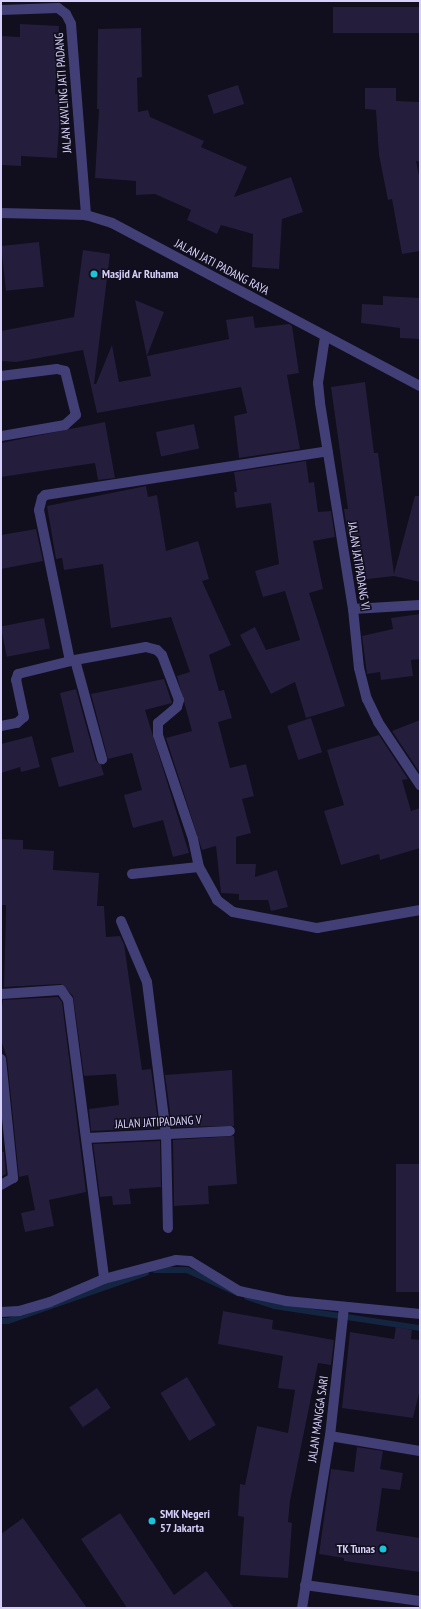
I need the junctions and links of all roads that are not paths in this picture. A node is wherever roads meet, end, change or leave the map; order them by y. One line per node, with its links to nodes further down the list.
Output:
1 (1, 10): 3 (street, JALAN KAVLING JATI PADANG)
2 (1, 212): 3 (street, JALAN JATI PADANG RAYA)
3 (86, 215): 4 (street, JALAN JATI PADANG RAYA)
4 (325, 337): 6 (street, JALAN JATI PADANG RAYA); 8 (street, JALAN JATIPADANG VI)
5 (1, 376): 7 (street)
6 (420, 386)
7 (1, 436)
8 (328, 450): 10 (street, JALAN JATIPADANG VI); 11 (street)
9 (420, 605): 10 (street)
10 (353, 609): 14 (street, JALAN JATIPADANG VI)
11 (73, 661): 12 (street); 13 (street); 15 (street)
12 (1, 726)
13 (102, 759)
14 (420, 785)
15 (199, 867): 16 (street); 17 (street)
16 (132, 874)
17 (420, 910)
18 (121, 921): 23 (street)
19 (1, 994): 24 (street)
20 (1, 1059): 21 (street)
21 (4, 1130): 25 (street)
22 (230, 1131): 23 (street, JALAN JATIPADANG V)
23 (166, 1135): 24 (street, JALAN JATIPADANG V); 26 (street)
24 (87, 1138): 27 (street)
25 (1, 1185)
26 (168, 1228)
27 (104, 1279): 28 (street); 29 (street)
28 (1, 1312)
29 (344, 1313): 30 (street); 31 (street, JALAN MANGGA SARI)
30 (420, 1314)
31 (330, 1436): 32 (street); 33 (street, JALAN MANGGA SARI)
32 (420, 1451)
33 (306, 1585): 34 (street); 35 (street, JALAN MANGGA SARI)
34 (420, 1602)
35 (302, 1608)

